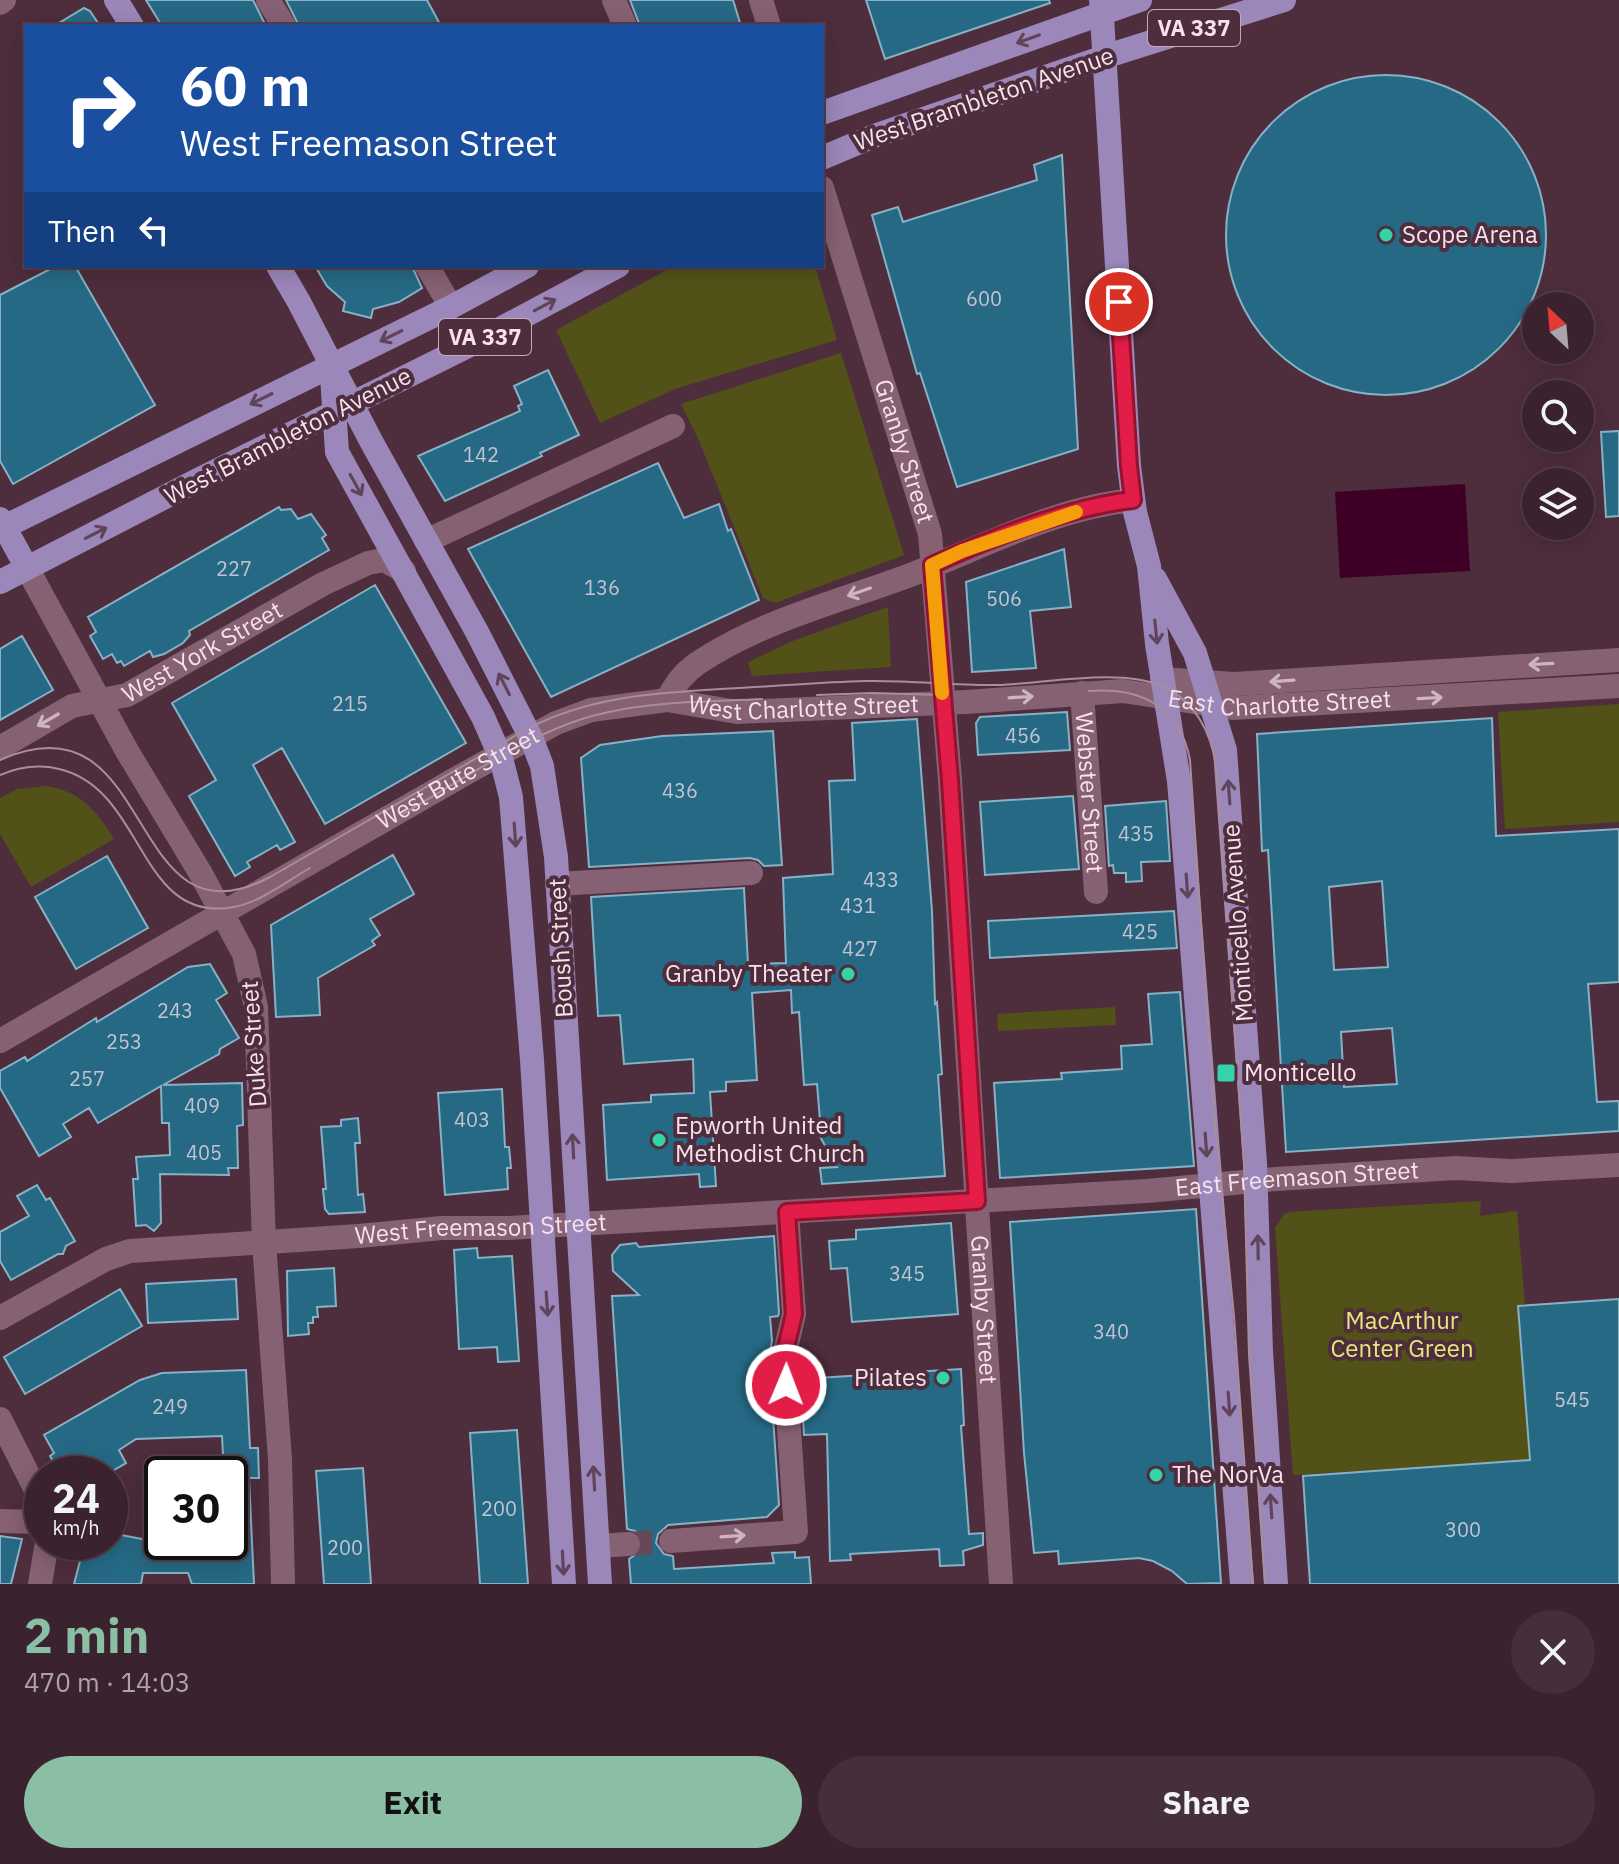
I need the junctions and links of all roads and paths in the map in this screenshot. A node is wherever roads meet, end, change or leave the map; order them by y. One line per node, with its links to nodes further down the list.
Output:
1 (116, 0): 8 (main road)
2 (268, 0): 9 (street)
3 (614, 0): 10 (street)
4 (761, 0): 11 (street)
5 (1140, 0): 7 (main road, West Brambleton Avenue / VA 337)
6 (1284, 0): 12 (main road, West Brambleton Avenue / VA 337)
7 (1101, 6): 12 (main road, Monticello Avenue); 13 (main road, West Brambleton Avenue / VA 337, one-way to 13)
8 (131, 24)
9 (283, 24)
10 (624, 24)
11 (768, 24)
12 (1104, 57): 14 (main road, West Brambleton Avenue / VA 337); 24 (main road, Monticello Avenue)
13 (824, 112)
14 (824, 157)
15 (824, 194): 27 (street, Granby Street)
16 (279, 268): 21 (main road, Boush Street)
17 (428, 268): 20 (street)
18 (523, 268): 20 (main road, West Brambleton Avenue / VA 337)
19 (614, 268): 22 (main road, West Brambleton Avenue / VA 337, one-way to 19)
20 (451, 307): 21 (main road, West Brambleton Avenue / VA 337, one-way to 21)
21 (331, 365): 22 (main road, Boush Street); 25 (main road, West Brambleton Avenue / VA 337, one-way to 25)
22 (343, 408): 26 (main road, Boush Street); 29 (main road, West Brambleton Avenue / VA 337, one-way to 22); 30 (main road, Boush Street, one-way to 30)
23 (673, 426): 26 (street)
24 (1133, 500): 27 (street); 28 (main road, Monticello Avenue)
25 (1, 525): 29 (main road, Duke Street)
26 (426, 541): 40 (main road, Boush Street, one-way to 26)
27 (932, 565): 37 (street, one-way to 37); 39 (street, Granby Street)
28 (1149, 566): 34 (main road, Monticello Avenue, one-way to 34); 36 (main road, Monticello Avenue)
29 (27, 568): 31 (main road, West Brambleton Avenue); 38 (street, Duke Street)
30 (404, 571): 38 (street, West York Street); 42 (main road, Boush Street)
31 (0, 582)
32 (1619, 660): 36 (street, East Charlotte Street, one-way to 36)
33 (1619, 686): 36 (street, East Charlotte Street, one-way to 33)
34 (1164, 688): 35 (street, East Charlotte Street); 36 (street, East Charlotte Street); 50 (main road, Monticello Avenue, one-way to 50)
35 (1082, 693): 39 (street, East Charlotte Street, one-way to 35); 45 (street, Webster Street)
36 (1208, 695): 49 (main road, Monticello Avenue, one-way to 36)
37 (667, 700): 39 (street, West Charlotte Street); 40 (street, West Bute Street)
38 (100, 701): 41 (street, West York Street, one-way to 41); 46 (street, Duke Street)
39 (943, 703): 51 (street, Granby Street)
40 (531, 737): 42 (street, West Bute Street); 44 (main road, Boush Street)
41 (0, 748)
42 (500, 755): 46 (street, West Bute Street); 54 (main road, Boush Street, one-way to 54)
43 (751, 873): 44 (street)
44 (557, 884): 53 (main road, Boush Street, one-way to 44)
45 (1096, 892)
46 (222, 914): 47 (street, West Bute Street); 55 (street, Duke Street)
47 (0, 1041)
48 (1619, 1165): 49 (street, East Freemason Street)
49 (1256, 1181): 50 (street, East Freemason Street); 71 (main road, Monticello Avenue, one-way to 49)
50 (1209, 1185): 51 (street, East Freemason Street); 70 (main road, Monticello Avenue, one-way to 70)
51 (977, 1201): 52 (street, West Freemason Street); 69 (street, Granby Street)
52 (787, 1212): 53 (street, West Freemason Street); 61 (street, one-way to 52)
53 (579, 1223): 54 (street, West Freemason Street); 63 (main road, Boush Street, one-way to 53)
54 (541, 1226): 55 (street, West Freemason Street); 67 (main road, Boush Street, one-way to 67)
55 (264, 1243): 56 (street, West Freemason Street); 66 (street, Duke Street)
56 (0, 1318)
57 (0, 1419): 58 (street)
58 (24, 1466)
59 (0, 1521): 60 (street)
60 (24, 1522)
61 (671, 1541)
62 (628, 1544): 63 (street)
63 (598, 1546): 68 (main road, Boush Street)
64 (44, 1560): 65 (street)
65 (40, 1584)
66 (283, 1584)
67 (564, 1584)
68 (600, 1584)
69 (1001, 1584)
70 (1242, 1584)
71 (1276, 1584)

